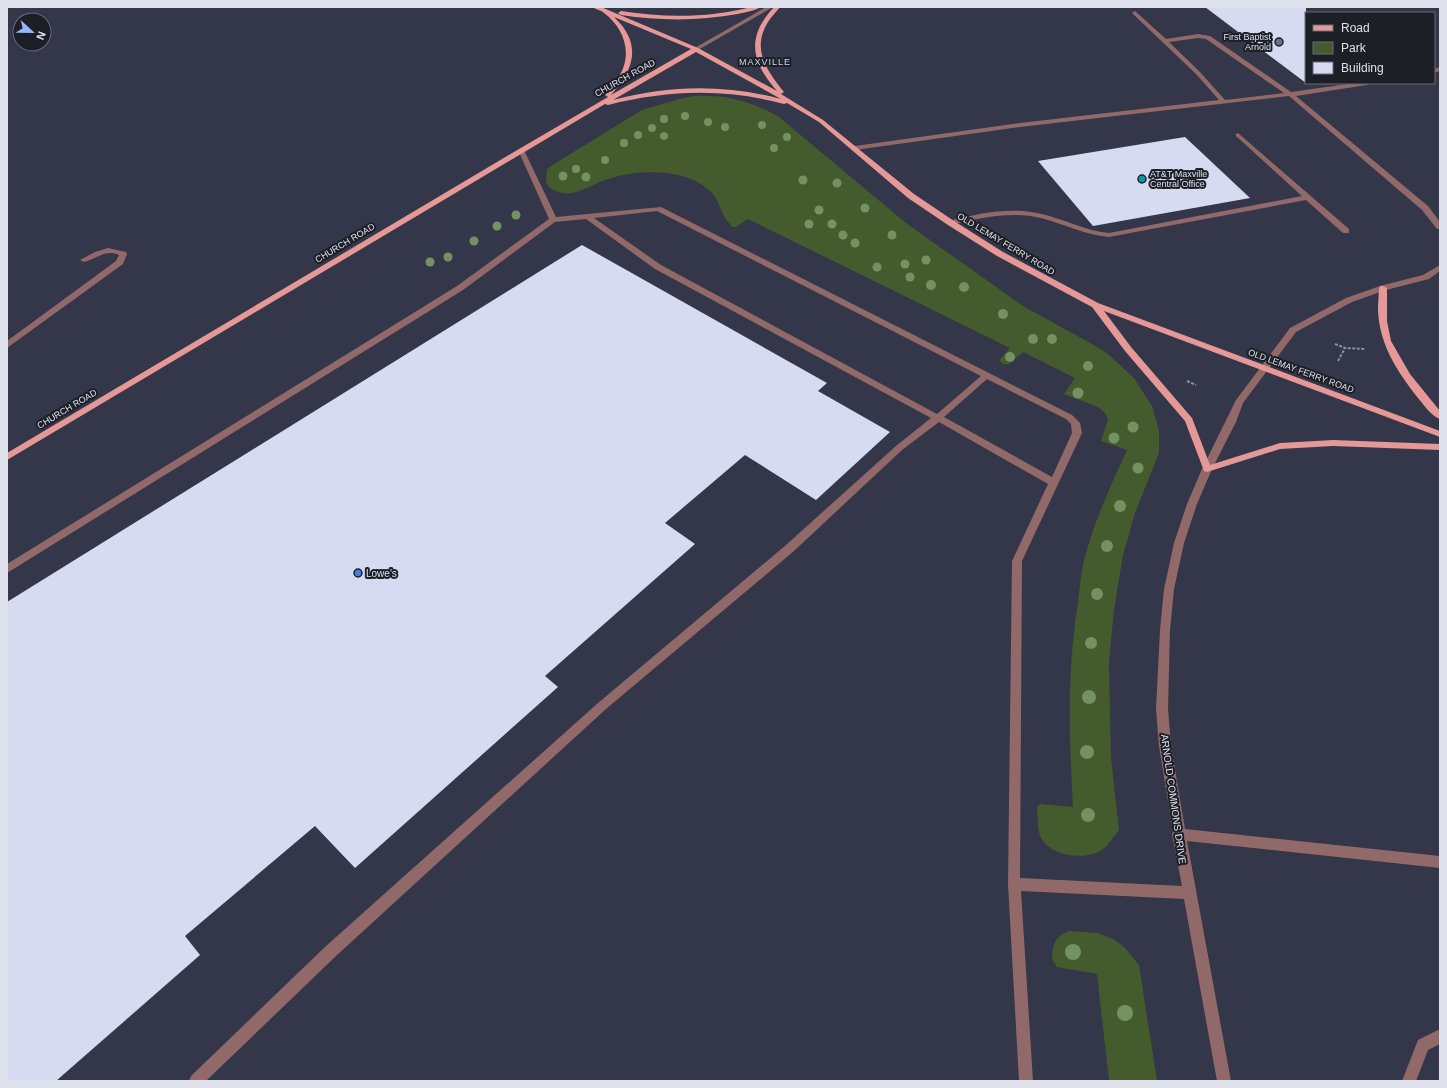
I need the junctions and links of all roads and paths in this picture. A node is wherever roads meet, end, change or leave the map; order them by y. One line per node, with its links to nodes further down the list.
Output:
1 (758, 7): 4 (main road)
2 (770, 7): 7 (street)
3 (776, 7): 11 (main road)
4 (598, 8): 7 (main road, OLD LEMAY FERRY ROAD); 12 (main road)
5 (1135, 13): 6 (street)
6 (1164, 40): 9 (street); 10 (street)
7 (696, 49): 11 (main road, OLD LEMAY FERRY ROAD); 12 (main road, CHURCH ROAD)
8 (1361, 84): 9 (street)
9 (1291, 95): 10 (street); 20 (street)
10 (1223, 101): 14 (street)
11 (799, 107): 12 (main road); 14 (main road, OLD LEMAY FERRY ROAD)
12 (592, 108): 15 (main road, CHURCH ROAD)
13 (1238, 135): 16 (street)
14 (855, 148): 19 (main road, OLD LEMAY FERRY ROAD)
15 (521, 150): 18 (street); 37 (main road, CHURCH ROAD)
16 (1308, 198): 19 (street); 21 (street)
17 (587, 216): 18 (street); 32 (street); 34 (street)
18 (553, 220): 40 (street)
19 (951, 223): 25 (main road, OLD LEMAY FERRY ROAD)
20 (1440, 227)
21 (1346, 231)
22 (84, 260): 27 (street)
23 (1440, 267): 24 (street, ARNOLD COMMONS DRIVE)
24 (1383, 288): 31 (street, ARNOLD COMMONS DRIVE); 33 (main road)
25 (1095, 305): 31 (main road, OLD LEMAY FERRY ROAD); 38 (main road)
26 (1335, 344): 28 (path)
27 (7, 345)
28 (1345, 348): 29 (path); 30 (path)
29 (1372, 349)
30 (1338, 360)
31 (1264, 368): 35 (main road, OLD LEMAY FERRY ROAD); 38 (street, ARNOLD COMMONS DRIVE)
32 (987, 375): 34 (street); 39 (street)
33 (1440, 416)
34 (938, 418): 39 (street); 46 (street)
35 (1440, 434)
36 (1440, 446): 38 (main road)
37 (7, 456)
38 (1207, 468): 41 (street, ARNOLD COMMONS DRIVE)
39 (1053, 482): 43 (street)
40 (7, 569)
41 (1178, 834): 42 (street); 44 (street, ARNOLD COMMONS DRIVE)
42 (1440, 862)
43 (1014, 884): 44 (street); 47 (street)
44 (1189, 894): 48 (street, ARNOLD COMMONS DRIVE)
45 (1440, 1036): 49 (street)
46 (196, 1081)
47 (1026, 1081)
48 (1224, 1081)
49 (1408, 1081)

